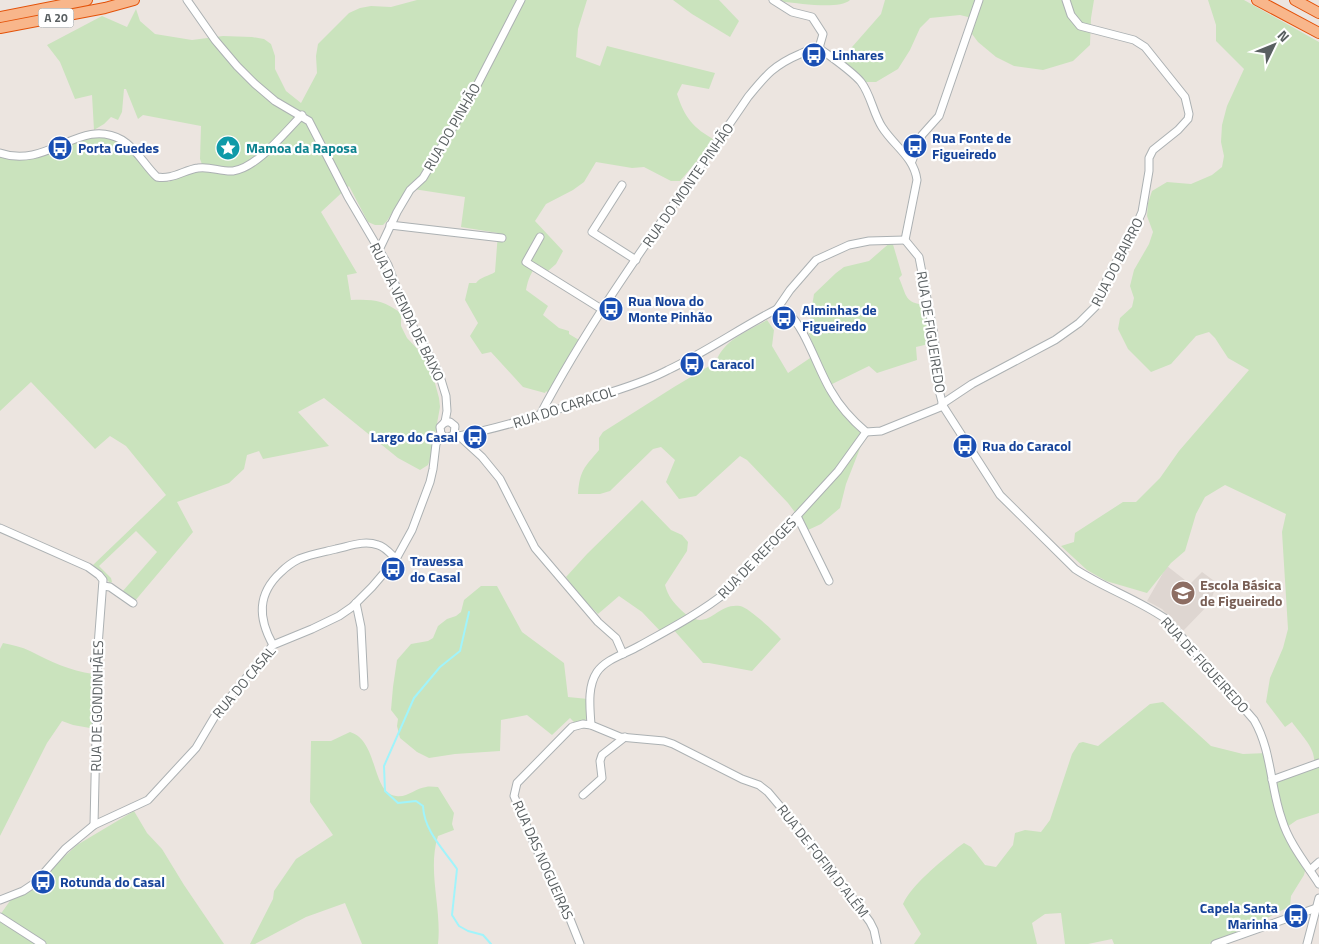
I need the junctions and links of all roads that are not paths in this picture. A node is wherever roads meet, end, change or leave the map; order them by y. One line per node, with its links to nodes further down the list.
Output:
1 (87, 0): 11 (highway, A 20)
2 (134, 0): 12 (highway, A 20)
3 (187, 0): 15 (street, RUA DA VENDA DE BAIXO)
4 (521, 0): 19 (street, RUA DO PINHÃO)
5 (773, 0): 14 (street)
6 (979, 0): 17 (street)
7 (1066, 0): 27 (street, RUA DO BAIRRO)
8 (1256, 0): 13 (highway)
9 (1295, 0): 10 (highway)
10 (1319, 13)
11 (0, 17)
12 (2, 28)
13 (1319, 33)
14 (819, 48): 17 (street); 24 (street, RUA DO MONTE PINHÃO)
15 (302, 115): 16 (street); 23 (street, RUA DA VENDA DE BAIXO)
16 (0, 153)
17 (912, 161): 22 (street)
18 (622, 185): 24 (street)
19 (390, 225): 21 (street); 23 (street, RUA DO PINHÃO)
20 (540, 237): 26 (street)
21 (502, 238)
22 (906, 240): 25 (street); 27 (street, RUA DE FIGUEIREDO)
23 (379, 250): 29 (street, RUA DA VENDA DE BAIXO)
24 (636, 260): 26 (street, RUA DO MONTE PINHÃO)
25 (777, 309): 28 (street, RUA DO CARACOL); 30 (street)
26 (603, 310): 28 (street, RUA DO MONTE PINHÃO)
27 (943, 405): 30 (street); 46 (street, RUA DE FIGUEIREDO)
28 (540, 415): 32 (street, RUA DO CARACOL)
29 (445, 422): 31 (street); 32 (street)
30 (866, 432): 33 (street, RUA DE REFOGES)
31 (441, 434): 32 (street); 35 (street, RUA DO CASAL)
32 (457, 436): 41 (street)
33 (797, 516): 36 (street); 41 (street, RUA DE REFOGES)
34 (0, 528): 37 (street)
35 (396, 559): 39 (street, RUA DO CASAL); 40 (street)
36 (829, 581)
37 (103, 586): 38 (street); 48 (street, RUA DE GONDINHÃES)
38 (133, 603)
39 (356, 603): 40 (street, RUA DO CASAL); 42 (street)
40 (273, 645): 48 (street, RUA DO CASAL)
41 (623, 654): 43 (street)
42 (364, 686)
43 (591, 725): 44 (street, RUA DE FOFIM D´ALÉM); 57 (street, RUA DAS NOGUEIRAS)
44 (625, 738): 47 (street); 58 (street, RUA DE FOFIM D´ALÉM)
45 (1319, 763): 46 (street)
46 (1272, 780): 50 (street, RUA DE FIGUEIREDO)
47 (583, 795)
48 (94, 825): 53 (street, RUA DO CASAL)
49 (1319, 862): 50 (street)
50 (1310, 870): 51 (street, RUA DE FIGUEIREDO)
51 (1319, 884)
52 (1319, 898): 54 (street)
53 (0, 900)
54 (1318, 907): 59 (street); 60 (street)
55 (0, 917): 56 (street)
56 (42, 944)
57 (580, 944)
58 (877, 944)
59 (1215, 944)
60 (1307, 944)

